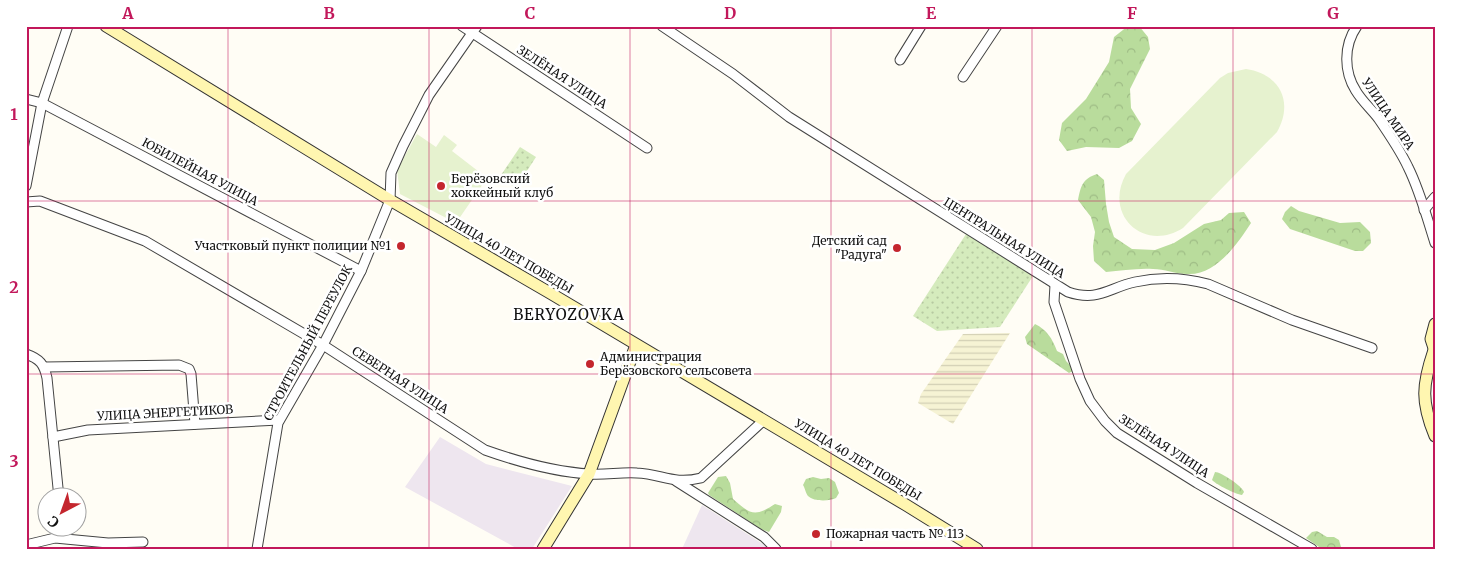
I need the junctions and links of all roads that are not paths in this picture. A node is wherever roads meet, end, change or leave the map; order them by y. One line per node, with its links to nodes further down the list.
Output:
1 (68, 26): 12 (street)
2 (106, 26): 16 (street, УЛИЦА 40 ЛЕТ ПОБЕДЫ)
3 (462, 26): 8 (street, ЗЕЛЁНАЯ УЛИЦА)
4 (662, 26): 21 (street, ЦЕНТРАЛЬНАЯ УЛИЦА)
5 (921, 26): 9 (street)
6 (997, 26): 10 (street)
7 (1356, 26): 18 (street, УЛИЦА МИРА)
8 (474, 29): 13 (street, ЗЕЛЁНАЯ УЛИЦА); 16 (street, СТРОИТЕЛЬНЫЙ ПЕРЕУЛОК)
9 (900, 60)
10 (963, 77)
11 (26, 99): 12 (street, ЮБИЛЕЙНАЯ УЛИЦА)
12 (42, 103): 14 (street); 20 (street, ЮБИЛЕЙНАЯ УЛИЦА)
13 (647, 148)
14 (26, 186)
15 (1435, 197): 18 (street)
16 (390, 200): 20 (street, СТРОИТЕЛЬНЫЙ ПЕРЕУЛОК); 24 (street, УЛИЦА 40 ЛЕТ ПОБЕДЫ)
17 (26, 202): 23 (street, СЕВЕРНАЯ УЛИЦА)
18 (1424, 210): 19 (street, УЛИЦА МИРА)
19 (1435, 243)
20 (361, 271): 23 (street, СТРОИТЕЛЬНЫЙ ПЕРЕУЛОК)
21 (1055, 285): 25 (street, ЦЕНТРАЛЬНАЯ УЛИЦА); 44 (street, ЗЕЛЁНАЯ УЛИЦА)
22 (1435, 324): 26 (street)
23 (323, 345): 29 (street, СТРОИТЕЛЬНЫЙ ПЕРЕУЛОК); 34 (street, СЕВЕРНАЯ УЛИЦА)
24 (636, 345): 30 (street, УЛИЦА 40 ЛЕТ ПОБЕДЫ); 34 (street)
25 (1372, 348)
26 (1434, 351): 32 (street)
27 (26, 354): 28 (street)
28 (45, 367): 31 (street); 33 (street)
29 (279, 420): 31 (street, УЛИЦА ЭНЕРГЕТИКОВ); 40 (street, СТРОИТЕЛЬНЫЙ ПЕРЕУЛОК)
30 (764, 420): 35 (street, СЕВЕРНАЯ УЛИЦА); 43 (street, УЛИЦА 40 ЛЕТ ПОБЕДЫ)
31 (195, 424): 33 (street, УЛИЦА ЭНЕРГЕТИКОВ)
32 (1435, 436)
33 (52, 437): 36 (street)
34 (589, 474): 35 (street, СЕВЕРНАЯ УЛИЦА); 41 (street)
35 (676, 481): 42 (street)
36 (58, 488)
37 (59, 538): 38 (street); 39 (street)
38 (143, 542)
39 (30, 544)
40 (257, 549)
41 (542, 549)
42 (776, 549)
43 (977, 549)
44 (1312, 549)

